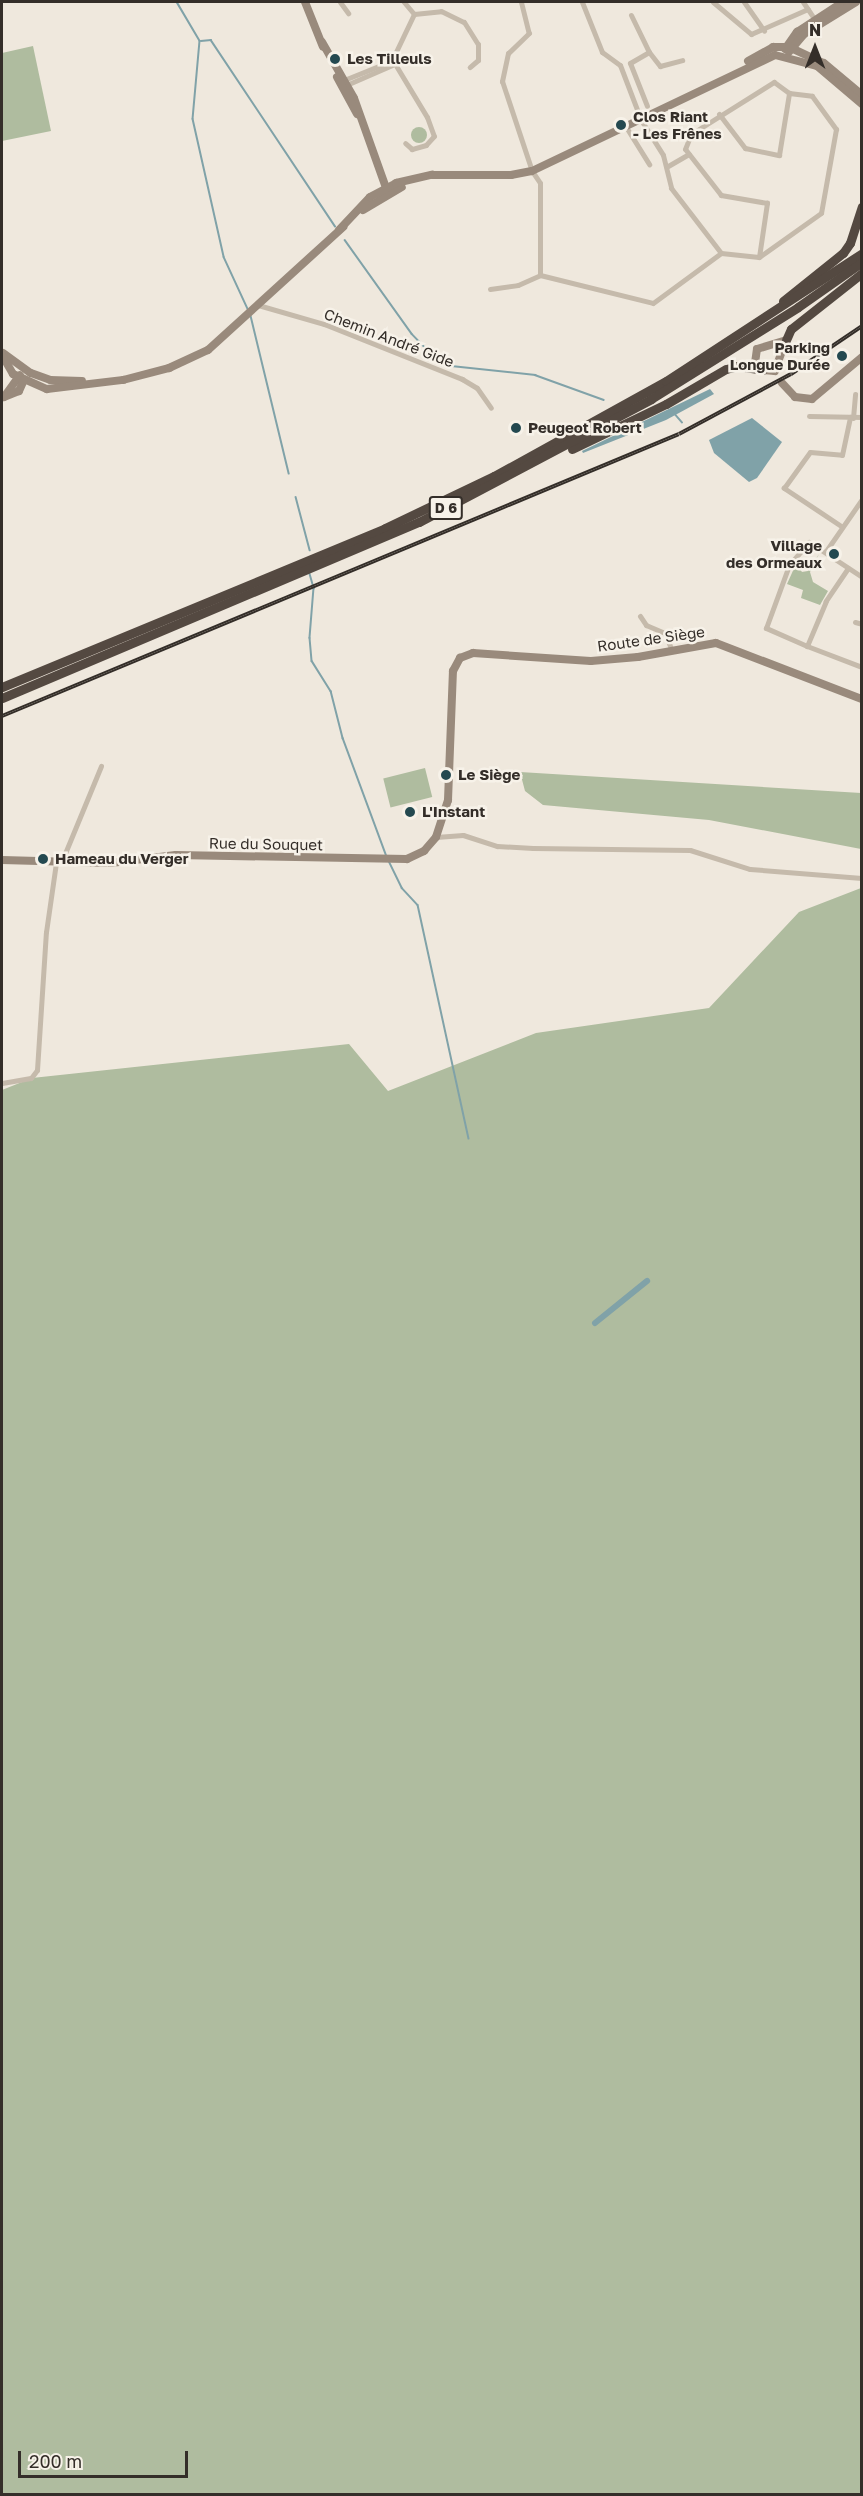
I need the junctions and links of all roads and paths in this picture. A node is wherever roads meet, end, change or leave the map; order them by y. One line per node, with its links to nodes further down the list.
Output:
1 (305, 2): 27 (main road)
2 (340, 2): 12 (street)
3 (404, 2): 13 (street)
4 (521, 2): 41 (street)
5 (582, 2): 24 (street)
6 (713, 2): 16 (street)
7 (744, 2): 16 (street)
8 (803, 2): 11 (street)
9 (843, 2): 15 (main road)
10 (856, 2): 15 (main road)
11 (808, 9): 15 (street); 16 (street)
12 (348, 12)
13 (414, 14): 22 (street); 25 (street)
14 (631, 15): 19 (street)
15 (817, 22): 17 (main road); 18 (main road)
16 (764, 31)
17 (804, 34): 18 (main road); 20 (main road)
18 (790, 48): 20 (main road); 26 (main road); 26 (main road); 29 (main road)
19 (650, 52): 21 (street); 23 (street)
20 (803, 53): 30 (main road)
21 (682, 60)
22 (392, 62): 27 (street); 37 (street)
23 (630, 63): 24 (street); 33 (street)
24 (620, 65): 35 (street)
25 (470, 66)
26 (724, 77): 35 (main road)
27 (343, 83): 42 (main road)
28 (789, 93): 34 (street); 34 (street); 47 (street)
29 (852, 95): 31 (street); 32 (main road)
30 (861, 95)
31 (861, 100)
32 (861, 104)
33 (647, 106)
34 (719, 114): 38 (street)
35 (641, 120): 36 (main road); 40 (street)
36 (626, 128): 39 (street); 41 (main road)
37 (405, 143)
38 (688, 154): 40 (street); 47 (street)
39 (649, 164)
40 (668, 166): 45 (street)
41 (533, 173): 42 (main road); 50 (street)
42 (385, 191): 44 (main road); 44 (main road)
43 (861, 207): 53 (highway, D 6)
44 (339, 230): 52 (main road)
45 (721, 253): 47 (street); 50 (street)
46 (861, 253): 53 (highway, D 6)
47 (759, 257)
48 (861, 262): 70 (highway, D 6)
49 (861, 273): 54 (highway)
50 (540, 275): 51 (street)
51 (490, 289)
52 (262, 306): 62 (main road); 65 (street, Chemin André Gide)
53 (742, 332): 79 (highway, D 6)
54 (786, 340): 58 (main road); 60 (main road)
55 (2, 354): 57 (main road); 59 (main road)
56 (861, 357): 60 (main road)
57 (20, 366): 59 (main road); 61 (main road)
58 (763, 370): 60 (main road); 70 (highway)
59 (22, 377): 61 (main road); 62 (main road); 64 (main road)
60 (779, 377)
61 (45, 378): 62 (main road)
62 (123, 380)
63 (855, 393): 68 (street)
64 (3, 397)
65 (491, 408)
66 (809, 416): 68 (street)
67 (861, 417): 68 (street)
68 (851, 418): 71 (street)
69 (861, 499): 71 (street)
70 (458, 502): 80 (highway, D 6)
71 (841, 526): 72 (street)
72 (826, 551): 73 (street); 76 (street)
73 (848, 568): 74 (street); 76 (street)
74 (861, 577)
75 (640, 616): 77 (street)
76 (807, 646): 78 (street)
77 (671, 649): 81 (main road, Route de Siège); 83 (main road, Route de Siège)
78 (861, 667)
79 (2, 687)
80 (2, 698)
81 (861, 699)
82 (101, 766): 85 (street)
83 (436, 837): 85 (main road, Rue du Souquet); 86 (street)
84 (2, 860): 85 (main road, Rue du Souquet)
85 (58, 863): 87 (street)
86 (861, 878)
87 (2, 1083)

